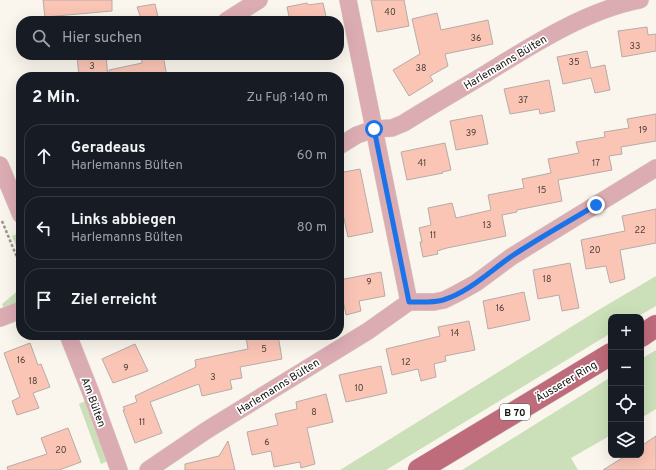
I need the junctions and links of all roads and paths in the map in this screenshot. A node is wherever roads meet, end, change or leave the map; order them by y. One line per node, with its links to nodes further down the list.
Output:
1 (259, 0): 4 (street)
2 (348, 0): 5 (street)
3 (640, 0): 5 (street, Harlemanns Bülten)
4 (234, 16)
5 (374, 129): 6 (street, Harlemanns Bülten); 12 (street)
6 (344, 143)
7 (0, 165): 9 (street)
8 (656, 168): 12 (street)
9 (16, 203)
10 (0, 215): 11 (path)
11 (16, 255)
12 (409, 302): 20 (street, Harlemanns Bülten)
13 (16, 312): 14 (street)
14 (0, 318)
15 (656, 326): 16 (main road)
16 (644, 334)
17 (70, 340): 19 (street, Am Bülten)
18 (608, 356): 21 (main road, Äusserer Ring / B 70)
19 (119, 470)
20 (148, 470)
21 (419, 470)

